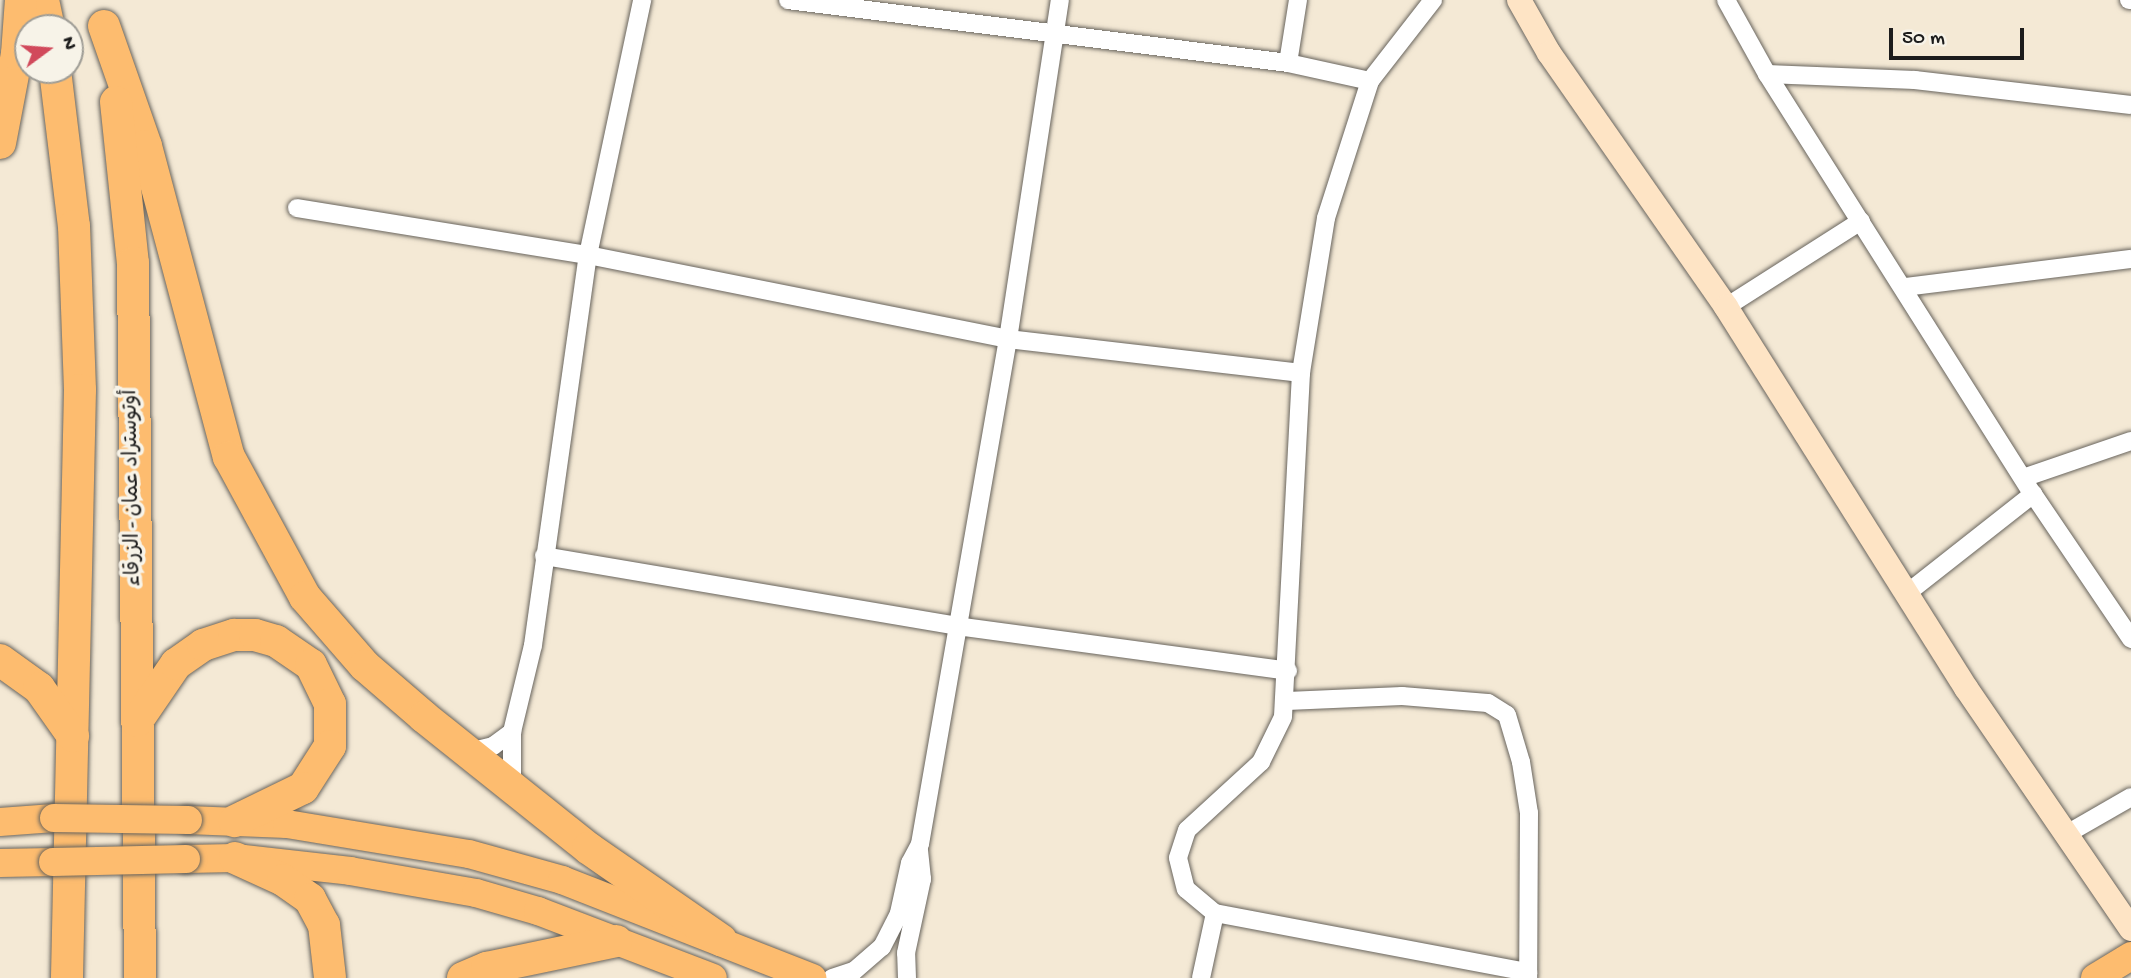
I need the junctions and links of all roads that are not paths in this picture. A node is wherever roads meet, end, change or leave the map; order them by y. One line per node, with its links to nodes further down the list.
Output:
1 (21, 0): 17 (highway)
2 (642, 0): 20 (street)
3 (788, 0): 9 (street)
4 (1060, 0): 11 (street)
5 (1298, 0): 12 (street)
6 (1433, 0): 14 (street)
7 (1519, 0): 23 (street)
8 (1726, 0): 13 (street)
9 (849, 5): 11 (street)
10 (102, 13): 35 (highway, أوتوستراد عمان - الزرقاء); 38 (highway)
11 (1054, 32): 12 (street); 24 (street)
12 (1288, 63): 14 (street)
13 (1768, 74): 16 (street); 19 (street)
14 (1370, 81): 25 (street)
15 (57, 84): 37 (highway)
16 (2131, 105)
17 (0, 143)
18 (297, 208): 20 (street)
19 (1861, 221): 22 (street); 23 (street)
20 (588, 255): 24 (street); 28 (street)
21 (2131, 260): 22 (street)
22 (1905, 287): 27 (street)
23 (1726, 307): 29 (street)
24 (1008, 339): 25 (street); 30 (street)
25 (1301, 373): 33 (street)
26 (2131, 441): 27 (street)
27 (2028, 486): 29 (street); 31 (street)
28 (544, 556): 30 (street); 36 (street)
29 (1906, 594): 43 (street)
30 (957, 626): 33 (street); 44 (street)
31 (2131, 639)
32 (0, 660): 37 (highway)
33 (1288, 671): 34 (street)
34 (1286, 701): 47 (street); 53 (street)
35 (137, 721): 41 (highway); 50 (highway, أوتوستراد عمان - الزرقاء)
36 (512, 732): 38 (street); 39 (street)
37 (74, 736): 54 (highway)
38 (469, 752): 39 (highway)
39 (512, 786): 49 (highway)
40 (2131, 797): 43 (street)
41 (235, 821): 42 (main road, bridge); 49 (main road)
42 (0, 822)
43 (2065, 835): 48 (street)
44 (919, 848): 61 (street); 62 (street)
45 (235, 858): 46 (main road, bridge); 51 (main road); 57 (highway)
46 (0, 863)
47 (1215, 913): 53 (street); 63 (street)
48 (2131, 929)
49 (721, 940): 60 (main road)
50 (139, 941): 55 (highway, أوتوستراد عمان - الزرقاء); 56 (highway)
51 (616, 941): 58 (highway); 59 (main road)
52 (2131, 956): 64 (main road)
53 (1528, 975)
54 (67, 978)
55 (140, 978)
56 (155, 978)
57 (330, 978)
58 (463, 978)
59 (712, 978)
60 (812, 978)
61 (832, 978)
62 (906, 978)
63 (1201, 978)
64 (2095, 978)

